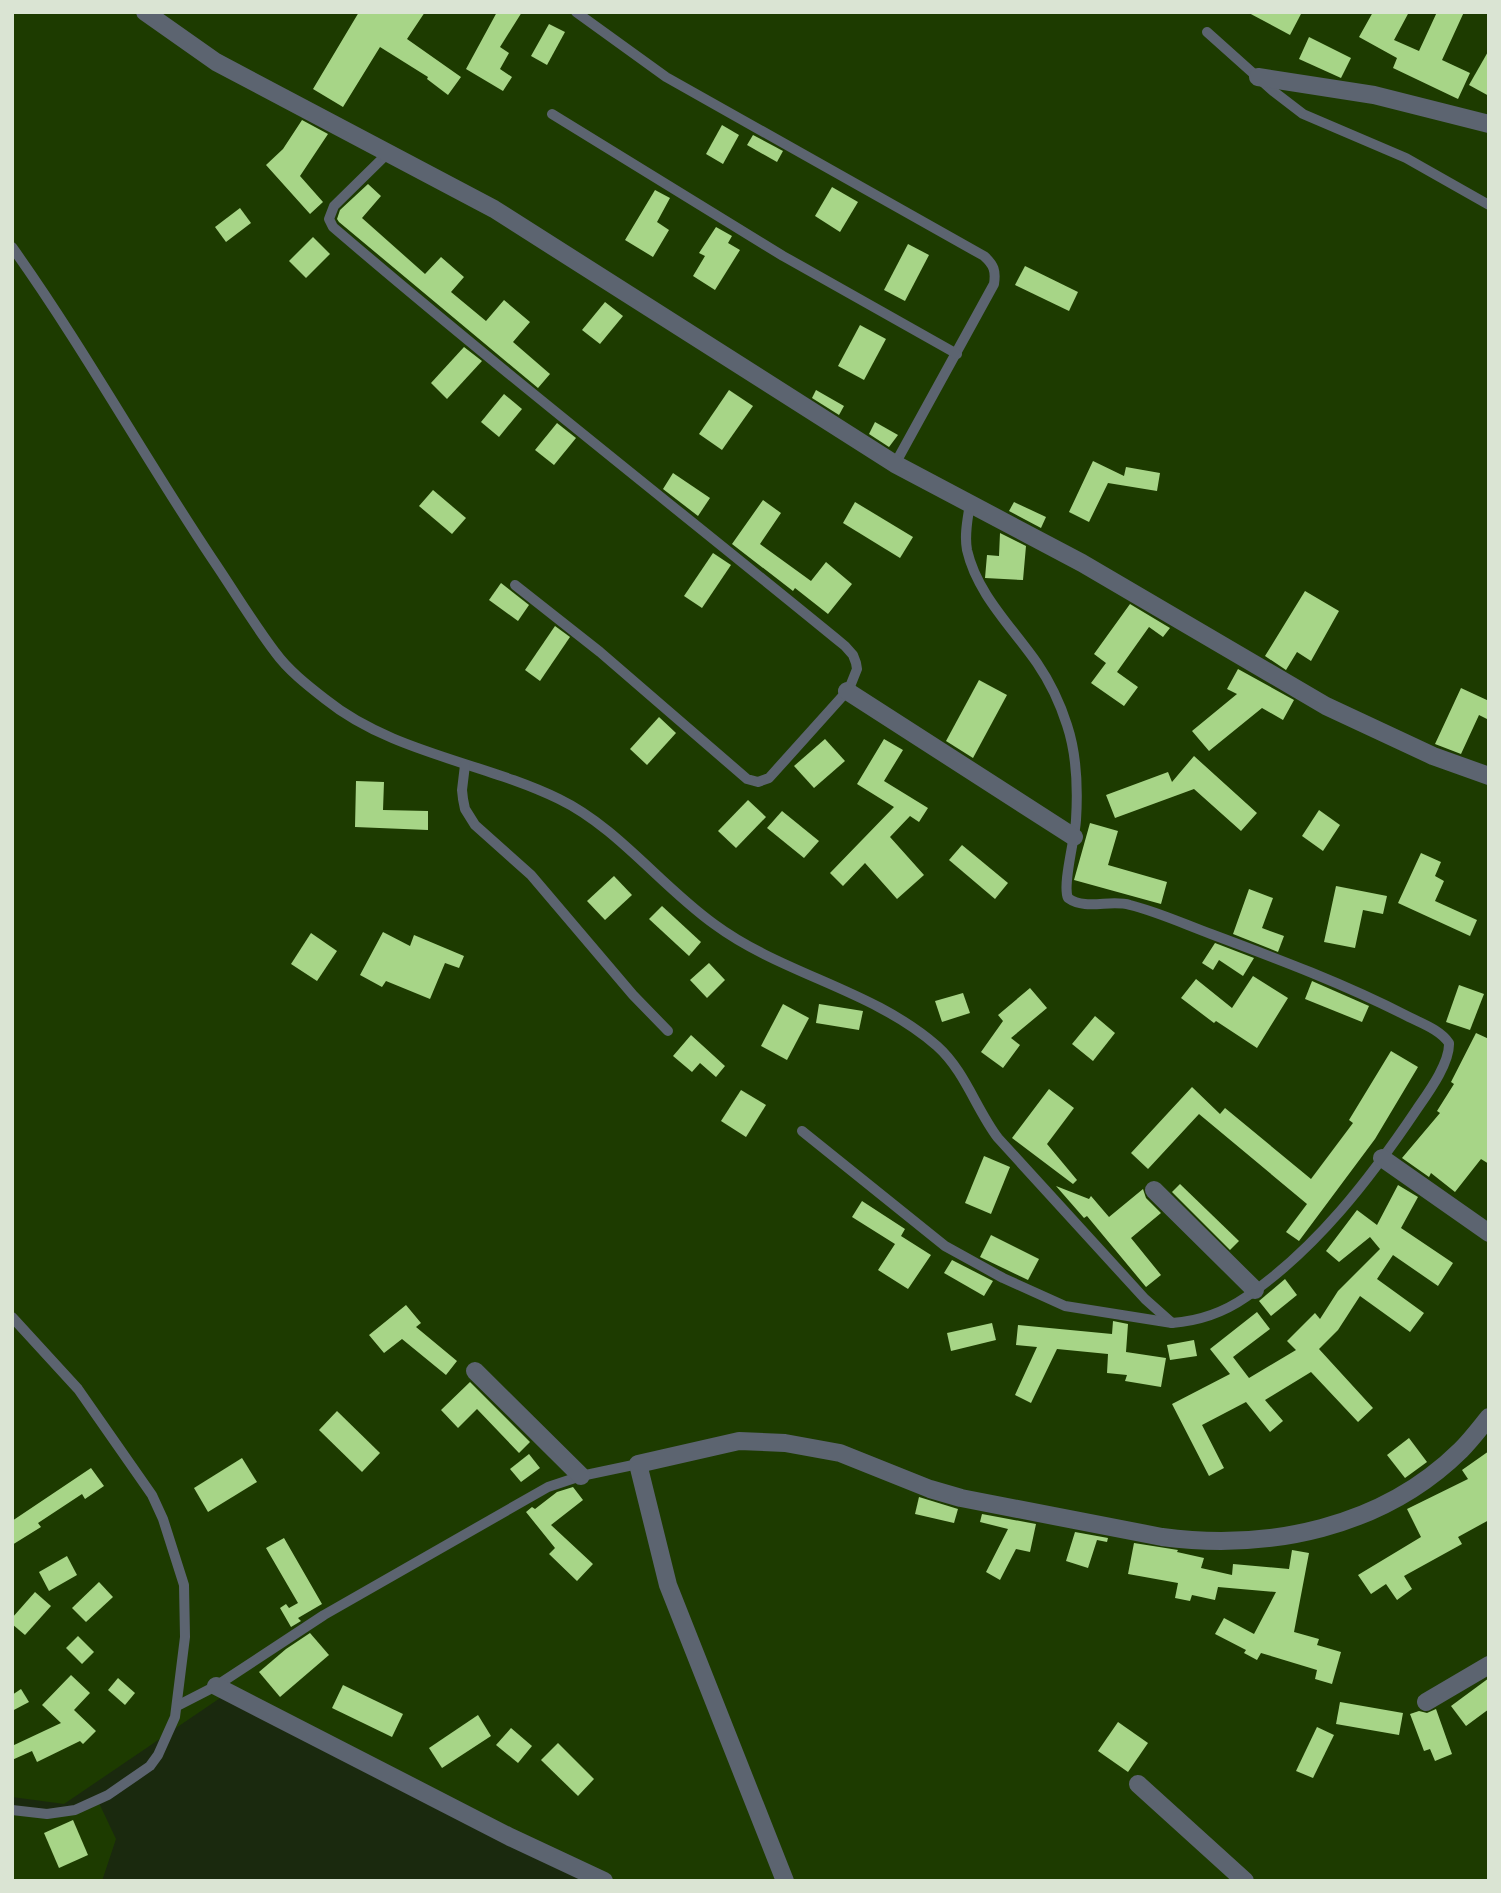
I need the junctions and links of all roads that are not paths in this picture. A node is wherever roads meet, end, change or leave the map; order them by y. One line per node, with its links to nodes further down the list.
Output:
1 (145, 12): 7 (street)
2 (576, 12): 10 (lane)
3 (1207, 32): 4 (lane)
4 (1258, 77): 6 (street); 8 (lane)
5 (552, 114): 10 (lane)
6 (1489, 124)
7 (389, 152): 11 (street); 14 (lane)
8 (1489, 205)
9 (12, 247): 15 (lane)
10 (957, 354): 11 (lane)
11 (895, 464): 12 (street)
12 (970, 503): 16 (street); 17 (lane)
13 (515, 585): 14 (lane)
14 (847, 691): 17 (street)
15 (465, 765): 18 (lane); 25 (lane)
16 (1489, 776)
17 (1074, 837): 20 (lane)
18 (668, 1031)
19 (802, 1131): 25 (lane)
20 (1382, 1158): 22 (street); 23 (lane)
21 (1154, 1190): 23 (street)
22 (1489, 1233)
23 (1255, 1290): 25 (lane)
24 (12, 1317): 33 (lane)
25 (1172, 1323)
26 (475, 1371): 29 (street)
27 (1489, 1418): 28 (street)
28 (638, 1464): 29 (lane); 37 (street)
29 (581, 1476): 31 (lane)
30 (1489, 1665): 32 (street)
31 (216, 1686): 33 (lane); 36 (street)
32 (1426, 1702)
33 (177, 1706): 35 (lane)
34 (1138, 1784): 38 (street)
35 (12, 1810)
36 (604, 1881)
37 (785, 1881)
38 (1245, 1881)

